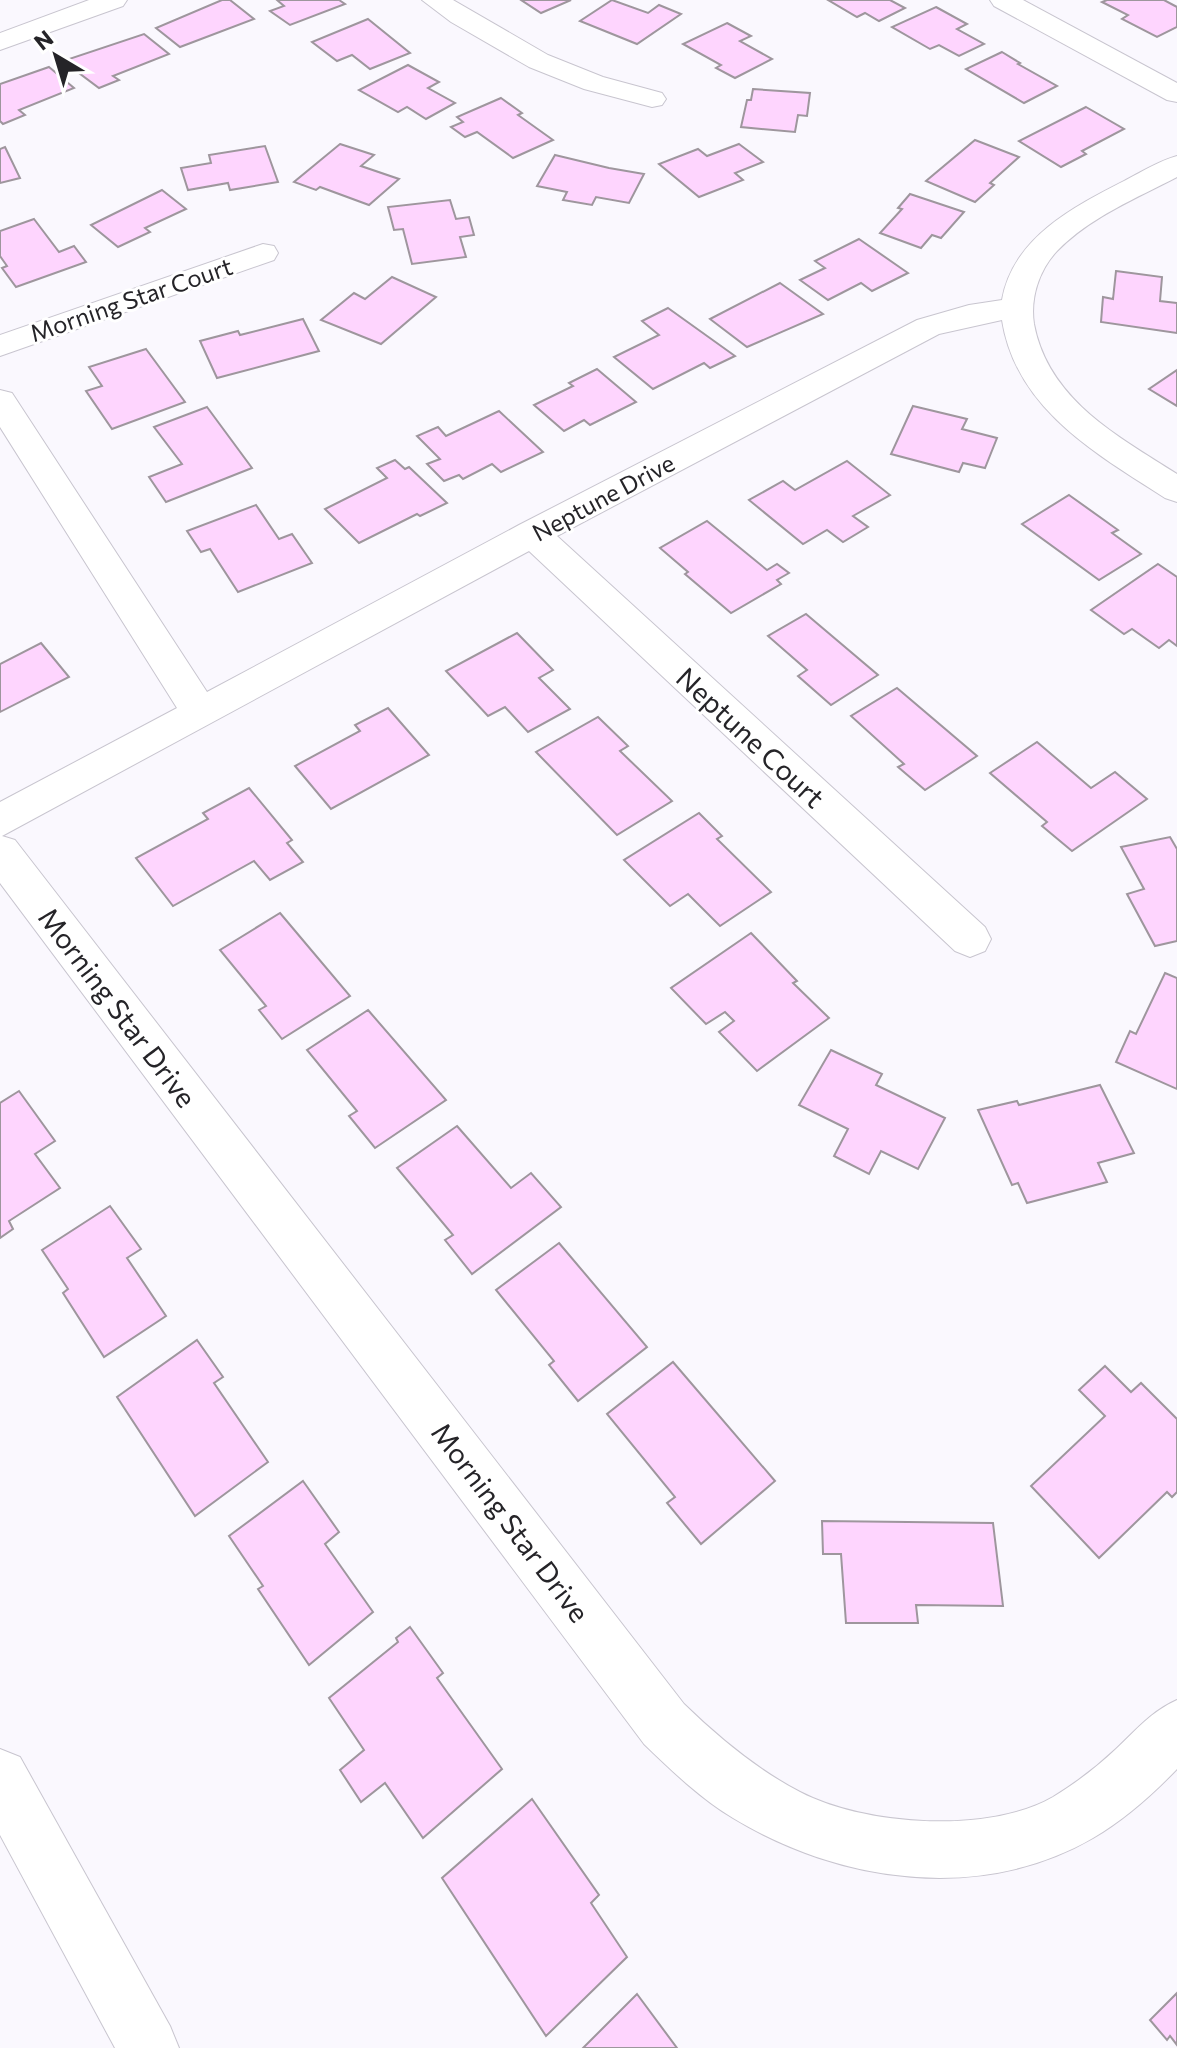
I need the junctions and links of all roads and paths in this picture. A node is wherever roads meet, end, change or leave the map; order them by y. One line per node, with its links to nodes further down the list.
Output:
1 (114, 0): 4 (street)
2 (435, 0): 6 (street)
3 (1003, 0): 5 (street)
4 (0, 42)
5 (1177, 94)
6 (652, 99)
7 (1177, 165): 9 (street)
8 (263, 253): 10 (street, Morning Star Court)
9 (1017, 308): 12 (street); 13 (street, Neptune Drive)
10 (0, 346)
11 (0, 401): 14 (street)
12 (1177, 490)
13 (532, 534): 14 (street, Neptune Drive); 17 (street, Neptune Court)
14 (201, 713): 15 (street, Neptune Drive)
15 (0, 821)
16 (0, 852): 18 (street, Morning Star Drive)
17 (970, 939)
18 (1177, 1728)
19 (0, 1777): 20 (street)
20 (148, 2048)

